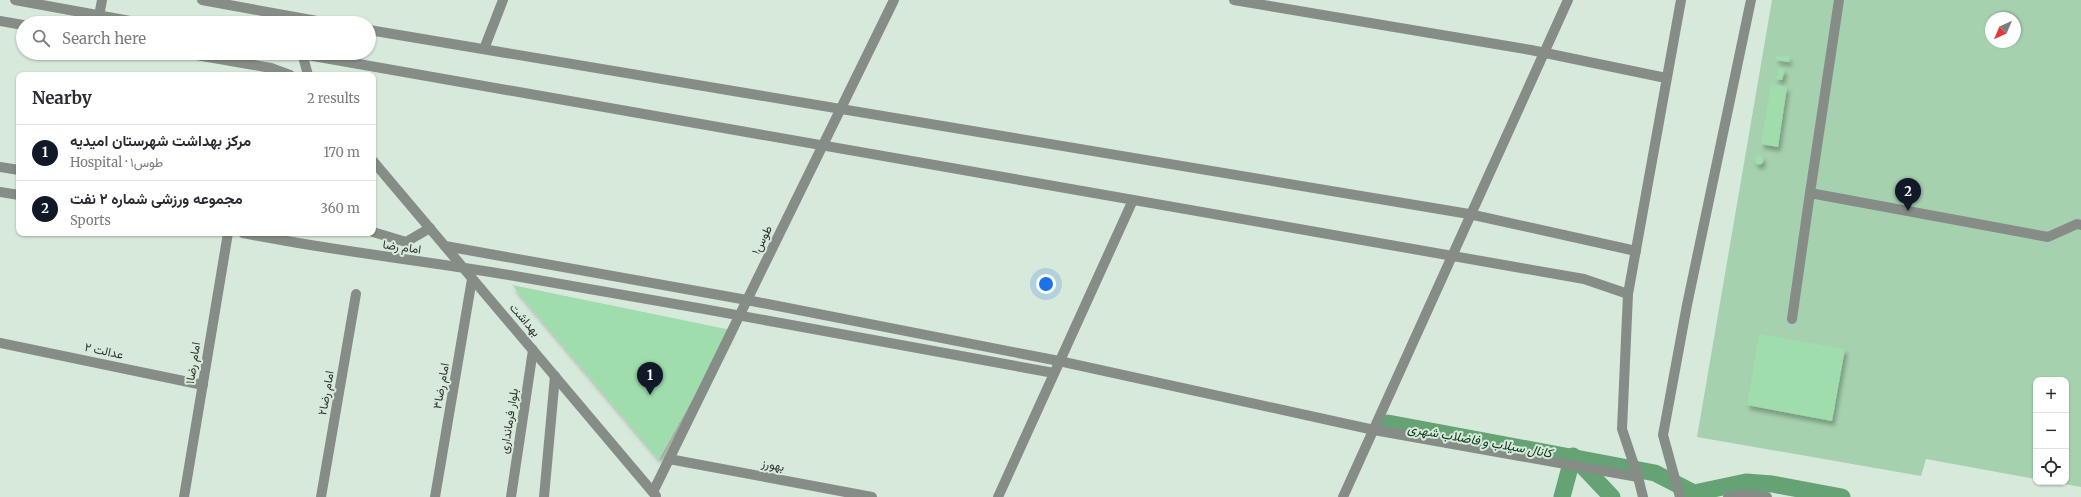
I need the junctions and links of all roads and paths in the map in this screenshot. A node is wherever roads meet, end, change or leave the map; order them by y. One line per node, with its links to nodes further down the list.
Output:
1 (15, 0): 11 (street)
2 (102, 0): 11 (street)
3 (202, 0): 12 (street)
4 (503, 0): 16 (street)
5 (894, 0): 24 (street, طوس۱)
6 (1234, 0): 17 (street)
7 (1568, 0): 17 (street)
8 (1681, 0): 23 (street)
9 (1751, 0): 68 (street)
10 (1840, 0): 30 (street)
11 (100, 16)
12 (283, 16)
13 (0, 21): 14 (street)
14 (16, 24)
15 (376, 31): 16 (street)
16 (484, 49): 24 (street)
17 (1544, 53): 23 (street); 33 (street)
18 (225, 60): 21 (street)
19 (302, 60): 22 (street)
20 (334, 60): 25 (street)
21 (282, 72)
22 (307, 72)
23 (1666, 78): 40 (street)
24 (840, 110): 25 (street, طوس۱); 33 (street)
25 (823, 146): 32 (street); 46 (street, طوس۱)
26 (376, 165): 35 (street, بهداشت)
27 (0, 167): 28 (street)
28 (16, 170)
29 (0, 192): 31 (street)
30 (1810, 194): 34 (street); 48 (street)
31 (16, 195)
32 (1133, 200): 41 (street); 51 (street)
33 (1469, 214): 40 (street); 41 (street)
34 (2081, 225)
35 (430, 228): 36 (street, امام رضا); 39 (street, بهداشت)
36 (376, 233)
37 (228, 236): 54 (street, امام رضا۱)
38 (259, 236): 42 (street, امام رضا)
39 (445, 246): 42 (street, بهداشت); 46 (street)
40 (1636, 251): 45 (street)
41 (1453, 257): 45 (street); 55 (street)
42 (463, 268): 43 (street, بهداشت); 47 (street, امام رضا)
43 (472, 279): 50 (street, بهداشت); 61 (street, امام رضا۳)
44 (356, 294): 60 (street, امام رضا۲)
45 (1628, 294): 57 (street)
46 (747, 300): 47 (street, طوس۱); 51 (street)
47 (740, 314): 52 (street, امام رضا); 56 (street, طوس۱)
48 (1792, 319)
49 (0, 343): 54 (street, عدالت ۲)
50 (533, 350): 53 (street, بهداشت); 62 (street, بلوار فرمانداری)
51 (1059, 361): 52 (street); 55 (street)
52 (1054, 373): 65 (street)
53 (555, 376): 58 (street, بهداشت); 63 (street)
54 (203, 385): 59 (street, امام رضا۱)
55 (1374, 430): 57 (street); 66 (street)
56 (669, 459): 58 (street, طوس۱); 64 (street, بهورز)
57 (1638, 477): 67 (street)
58 (655, 495)
59 (184, 497)
60 (321, 497)
61 (435, 497)
62 (511, 497)
63 (544, 497)
64 (872, 497)
65 (998, 497)
66 (1343, 497)
67 (1643, 497)
68 (1680, 497)
69 (1728, 497): 70 (street)
70 (1766, 497)

